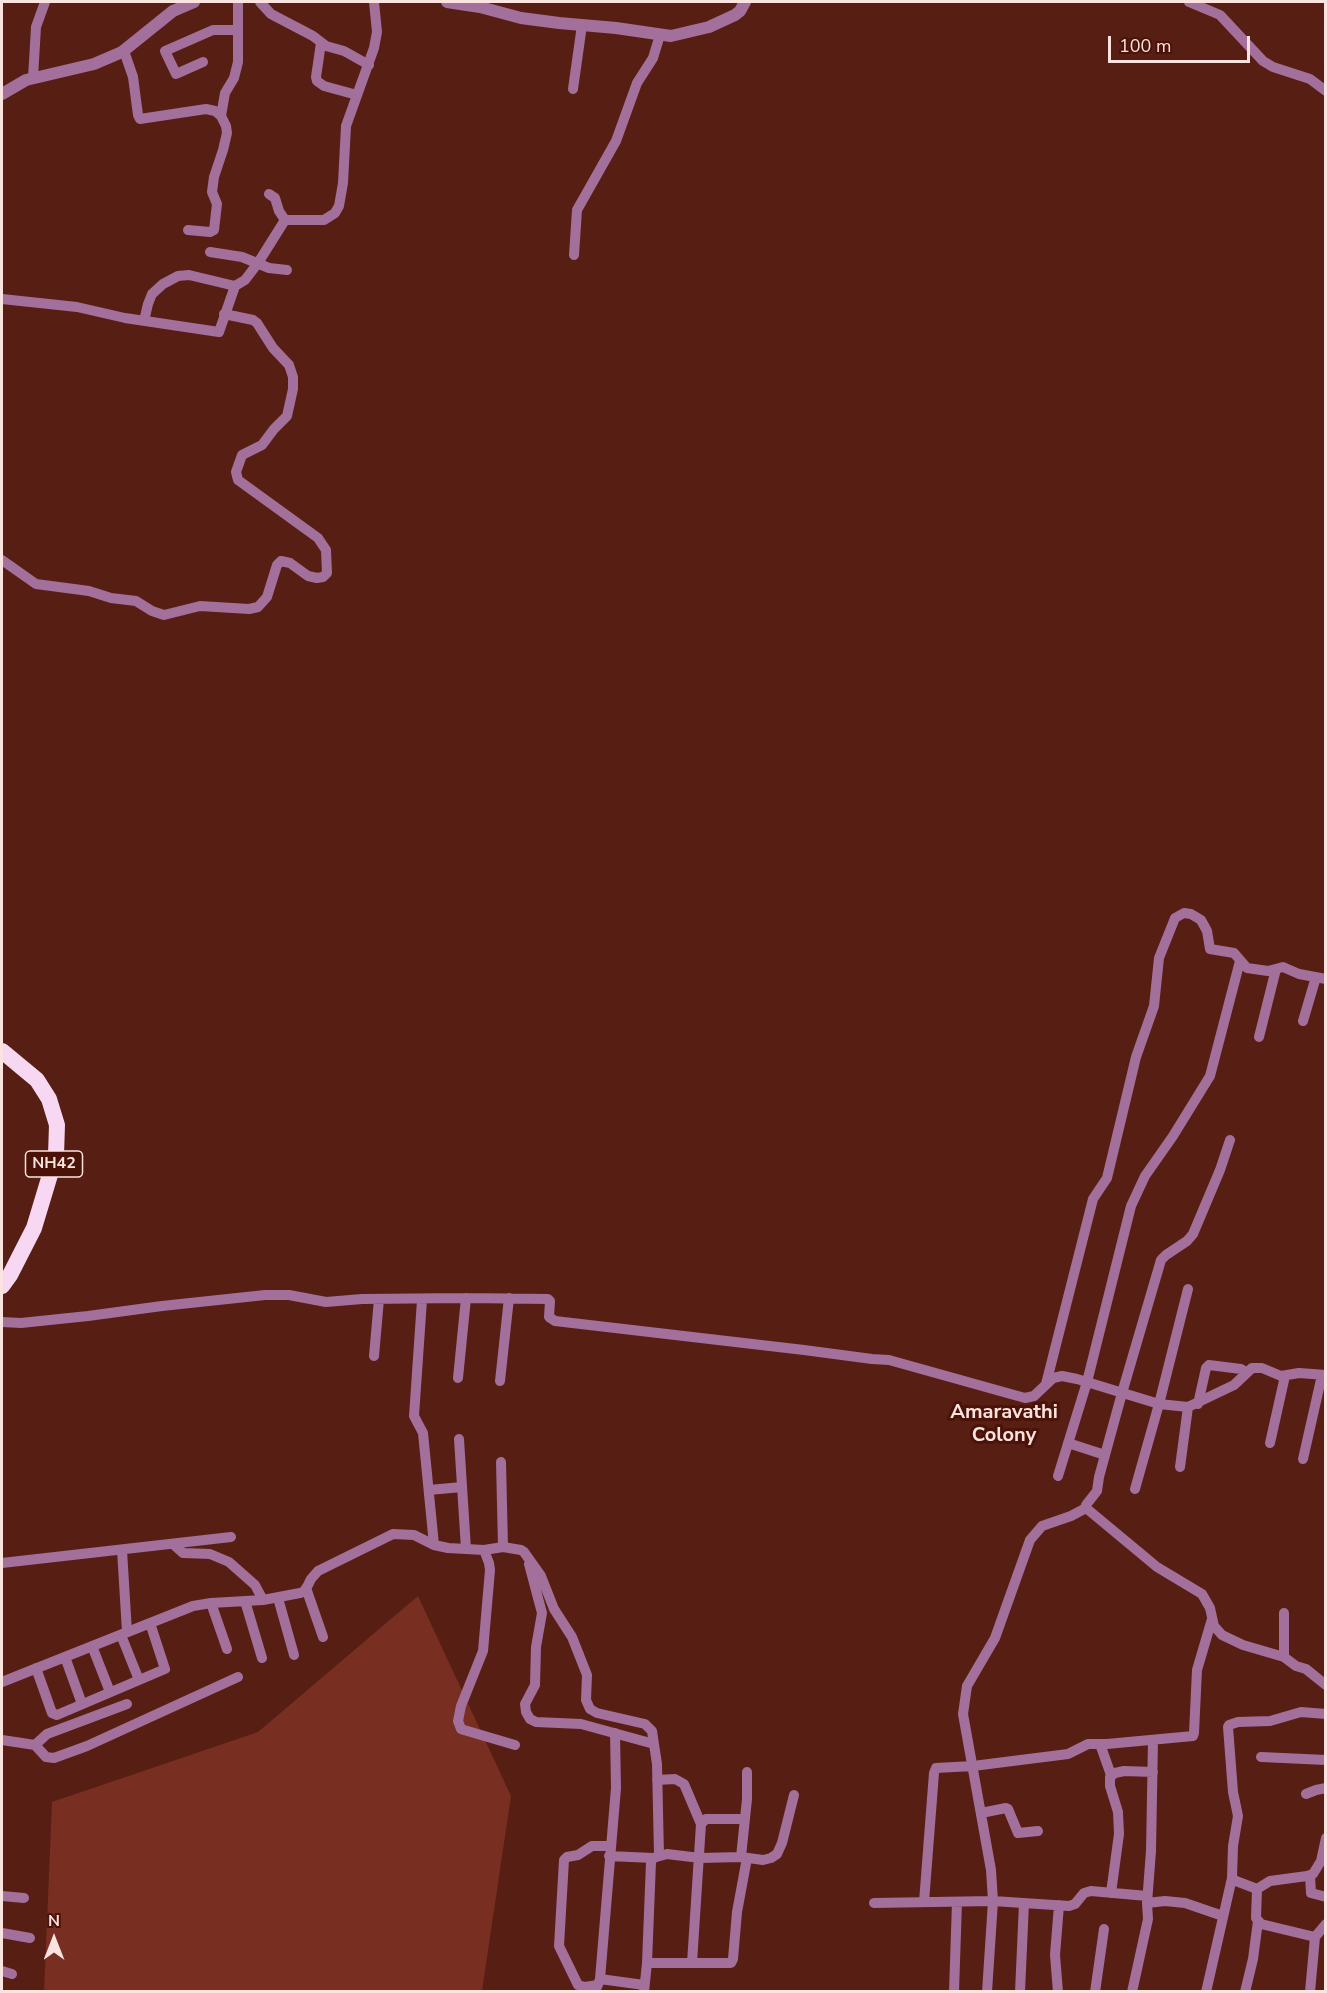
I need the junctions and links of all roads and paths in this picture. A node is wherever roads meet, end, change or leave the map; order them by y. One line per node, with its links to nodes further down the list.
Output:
1 (45, 2): 16 (street)
2 (194, 2): 13 (street)
3 (238, 2): 10 (street)
4 (260, 2): 12 (street)
5 (374, 2): 15 (street)
6 (447, 2): 9 (street)
7 (745, 2): 11 (street)
8 (1189, 2): 18 (street)
9 (582, 25): 11 (street); 17 (street)
10 (237, 30): 14 (street); 21 (street)
11 (660, 35): 26 (street)
12 (321, 43): 15 (street); 20 (street)
13 (124, 51): 16 (street); 21 (street)
14 (203, 62)
15 (369, 65): 20 (street)
16 (33, 78): 19 (street)
17 (573, 88)
18 (1326, 91)
19 (2, 94)
20 (357, 95): 23 (street)
21 (221, 116): 24 (street)
22 (269, 194): 23 (street)
23 (285, 220): 27 (street)
24 (188, 230)
25 (210, 252): 27 (street)
26 (574, 255)
27 (258, 263): 28 (street); 29 (street)
28 (287, 270)
29 (235, 286): 31 (street); 32 (street)
30 (2, 300): 32 (street)
31 (224, 314): 32 (street); 33 (street)
32 (144, 321)
33 (2, 560)
34 (1240, 961): 35 (street); 54 (street); 55 (street)
35 (1276, 969): 36 (street); 38 (street)
36 (1321, 978): 37 (street)
37 (1303, 1021)
38 (1259, 1037)
39 (2, 1051): 41 (highway, NH42)
40 (1230, 1140): 56 (street)
41 (2, 1286)
42 (1188, 1288): 57 (street)
43 (466, 1298): 44 (street); 46 (street); 52 (street)
44 (509, 1298): 53 (street); 55 (street)
45 (379, 1299): 46 (street); 47 (street); 48 (street)
46 (422, 1300): 69 (street)
47 (2, 1322)
48 (374, 1356)
49 (1246, 1372): 51 (street); 58 (street); 58 (street)
50 (1324, 1375): 51 (street); 63 (street)
51 (1285, 1376): 61 (street)
52 (458, 1378)
53 (500, 1381)
54 (1087, 1382): 55 (street); 56 (street); 60 (street)
55 (1046, 1385)
56 (1122, 1393): 57 (street); 62 (street)
57 (1159, 1404): 58 (street); 68 (street)
58 (1193, 1406): 65 (street)
59 (459, 1439): 67 (street)
60 (1068, 1443): 62 (street); 66 (street)
61 (1270, 1443)
62 (1105, 1455): 70 (street)
63 (1303, 1459)
64 (501, 1461): 74 (street)
65 (1180, 1467)
66 (1058, 1476)
67 (462, 1487): 69 (street); 75 (street)
68 (1135, 1489)
69 (429, 1490): 73 (street)
70 (1086, 1508): 86 (street); 114 (street)
71 (231, 1538): 72 (street)
72 (173, 1544): 76 (street); 82 (street)
73 (434, 1545): 75 (street); 80 (street)
74 (503, 1547): 77 (street); 78 (street)
75 (466, 1549): 77 (street)
76 (122, 1550): 79 (street); 88 (street)
77 (484, 1550): 108 (street)
78 (528, 1558): 105 (street); 109 (street)
79 (2, 1563)
80 (306, 1588): 81 (street); 89 (street)
81 (278, 1598): 82 (street); 92 (street)
82 (263, 1600): 83 (street)
83 (245, 1601): 84 (street); 95 (street)
84 (211, 1603): 87 (street); 91 (street)
85 (1284, 1613): 94 (street)
86 (1212, 1619): 94 (street); 107 (street)
87 (150, 1623): 88 (street); 98 (street)
88 (124, 1634): 90 (street); 98 (street)
89 (323, 1637)
90 (92, 1646): 93 (street); 101 (street)
91 (227, 1649)
92 (294, 1655)
93 (64, 1657): 96 (street); 102 (street)
94 (1284, 1657): 100 (street)
95 (262, 1658)
96 (36, 1668): 99 (street); 102 (street)
97 (238, 1677): 111 (street)
98 (139, 1680): 101 (street)
99 (2, 1682)
100 (1326, 1685)
101 (110, 1692): 102 (street)
102 (82, 1704)
103 (127, 1704): 111 (street)
104 (1326, 1714): 132 (street)
105 (615, 1733): 109 (street); 127 (street)
106 (2, 1740): 111 (street)
107 (1154, 1740): 110 (street); 116 (street)
108 (515, 1744)
109 (654, 1744): 118 (street)
110 (1100, 1744): 114 (street); 117 (street)
111 (35, 1745)
112 (1262, 1757): 113 (street)
113 (1326, 1760)
114 (973, 1766): 122 (street); 140 (street)
115 (747, 1772): 123 (street)
116 (1152, 1772): 117 (street); 138 (street)
117 (1111, 1775): 134 (street)
118 (657, 1780): 124 (street); 128 (street)
119 (1326, 1788): 120 (street)
120 (1306, 1794)
121 (794, 1795): 129 (street)
122 (981, 1813): 125 (street); 139 (street)
123 (745, 1819): 124 (street); 129 (street)
124 (701, 1824): 130 (street)
125 (1038, 1831)
126 (1326, 1838): 131 (street)
127 (610, 1851): 128 (street); 154 (street); 154 (street)
128 (656, 1857): 130 (street); 152 (street)
129 (744, 1857): 130 (street); 153 (street)
130 (699, 1858): 153 (street)
131 (1310, 1875): 133 (street); 136 (street)
132 (1232, 1878): 133 (street); 145 (street)
133 (1257, 1890): 146 (street)
134 (1111, 1893): 138 (street); 144 (street)
135 (2, 1896): 137 (street)
136 (1326, 1897)
137 (24, 1898)
138 (1147, 1900): 145 (street); 161 (street)
139 (993, 1901): 141 (street); 143 (street); 157 (street)
140 (924, 1902): 141 (street); 142 (street)
141 (957, 1902): 156 (street)
142 (874, 1903)
143 (1024, 1903): 144 (street); 158 (street)
144 (1059, 1905): 159 (street)
145 (1223, 1916): 162 (street)
146 (1258, 1922): 150 (street); 163 (street)
147 (1326, 1924): 150 (street)
148 (1104, 1929): 160 (street)
149 (2, 1933): 151 (street)
150 (1315, 1937): 164 (street)
151 (30, 1938)
152 (647, 1963): 153 (street); 155 (street)
153 (692, 1963)
154 (598, 1985): 155 (street)
155 (644, 1988)
156 (954, 1992)
157 (987, 1992)
158 (1020, 1992)
159 (1058, 1992)
160 (1095, 1992)
161 (1132, 1992)
162 (1206, 1992)
163 (1245, 1992)
164 (1310, 1992)

